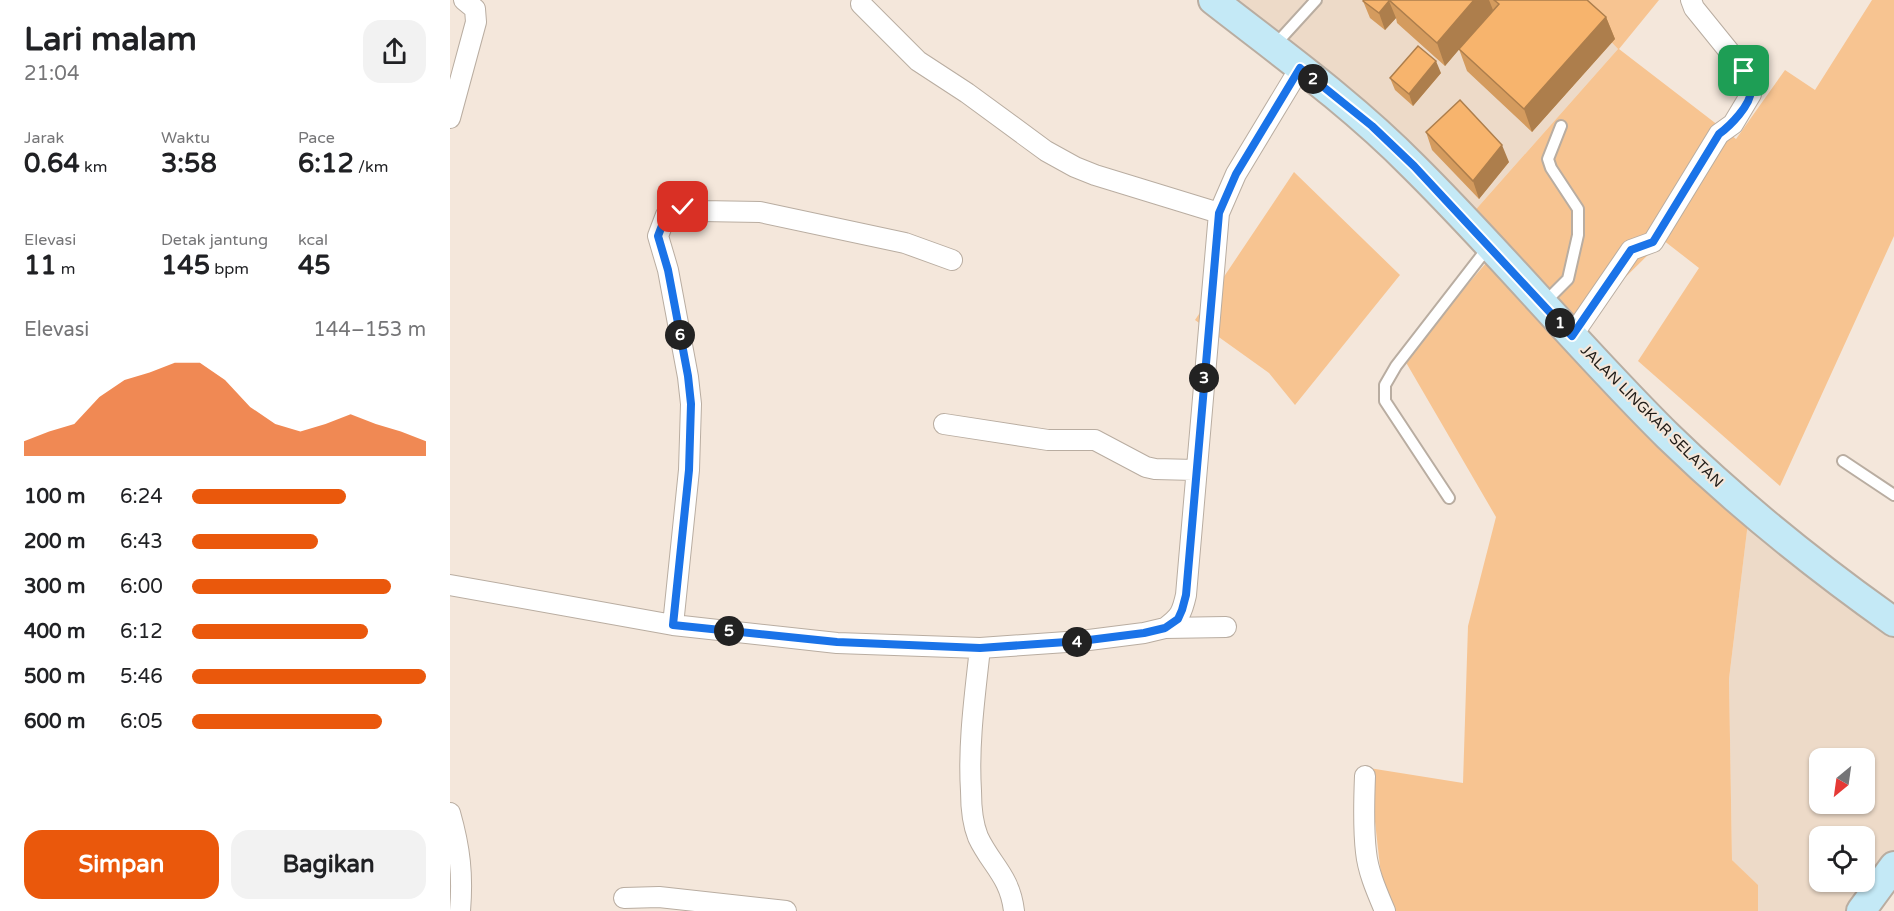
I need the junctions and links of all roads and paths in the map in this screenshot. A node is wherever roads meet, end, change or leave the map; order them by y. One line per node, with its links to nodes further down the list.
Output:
1 (464, 0): 8 (street)
2 (1213, 0): 6 (main road, JALAN LINGKAR SELATAN)
3 (1316, 0): 6 (lane)
4 (1697, 3): 14 (street)
5 (861, 4): 10 (street)
6 (1274, 47): 7 (main road, JALAN LINGKAR SELATAN)
7 (1300, 68): 10 (street); 11 (main road, JALAN LINGKAR SELATAN)
8 (450, 118)
9 (1561, 126): 13 (lane)
10 (1219, 213): 17 (street)
11 (1489, 246): 13 (main road, JALAN LINGKAR SELATAN); 19 (lane)
12 (952, 260): 22 (street)
13 (1542, 305): 14 (main road, JALAN LINGKAR SELATAN)
14 (1572, 336): 21 (main road, JALAN LINGKAR SELATAN)
15 (944, 424): 17 (street)
16 (1844, 461): 18 (lane)
17 (1196, 470): 24 (street)
18 (1894, 495)
19 (1449, 498)
20 (450, 585): 22 (street)
21 (1894, 622)
22 (673, 625): 25 (street)
23 (1227, 627): 24 (street)
24 (1165, 628): 25 (street)
25 (980, 648): 32 (street)
26 (1365, 776): 33 (street)
27 (450, 813): 30 (street)
28 (1894, 866): 34 (main road)
29 (624, 898): 31 (street)
30 (460, 911)
31 (786, 911)
32 (1014, 911)
33 (1384, 911)
34 (1861, 911)

